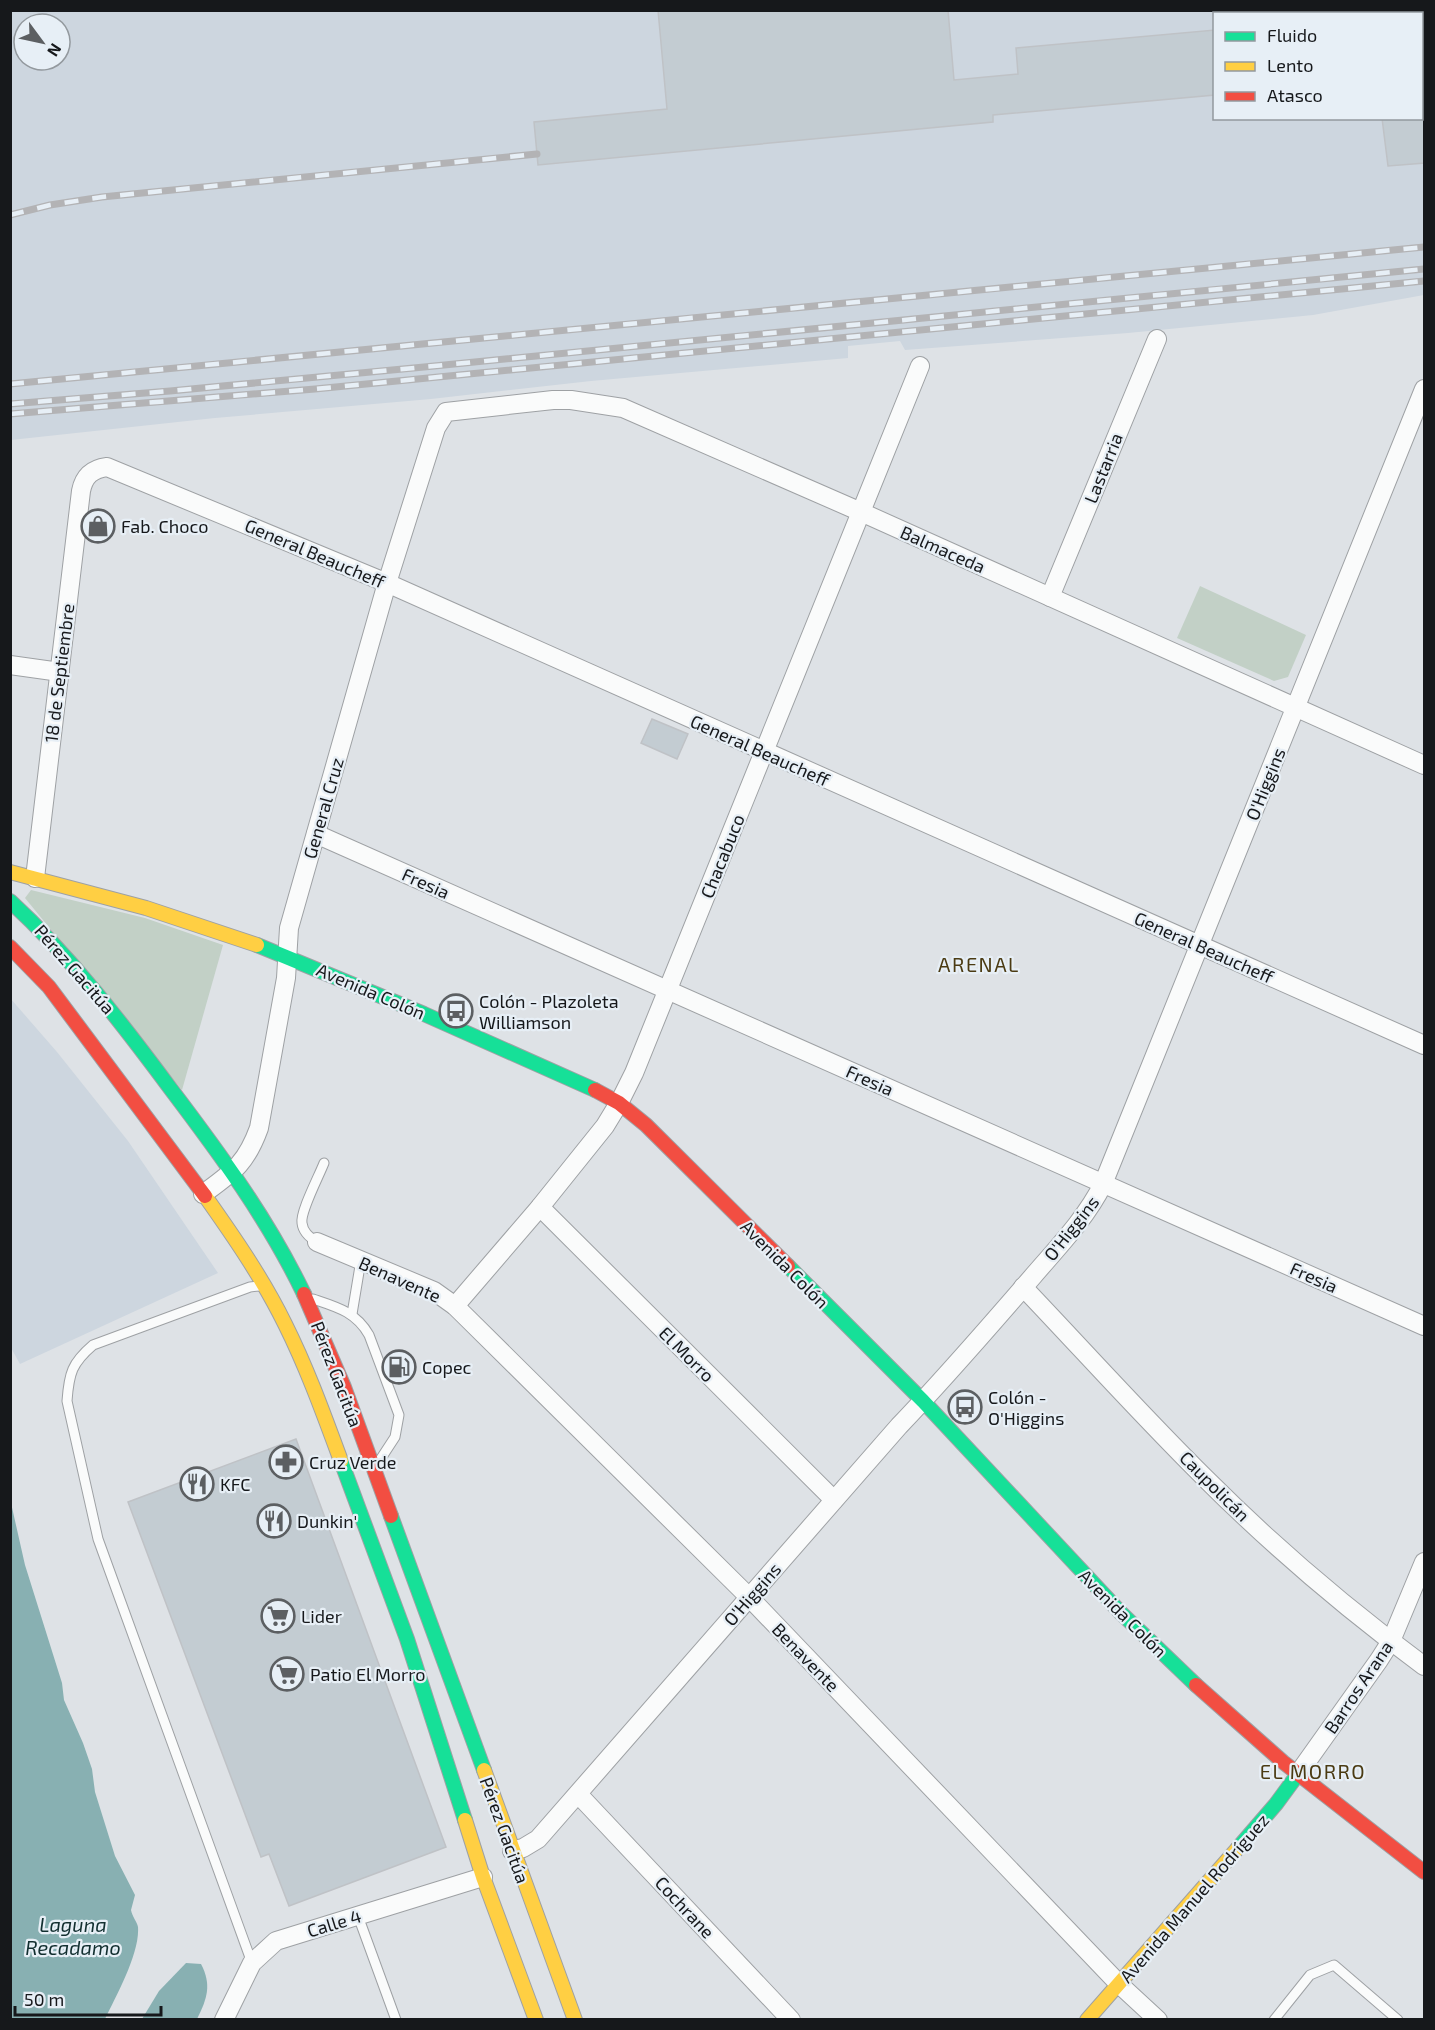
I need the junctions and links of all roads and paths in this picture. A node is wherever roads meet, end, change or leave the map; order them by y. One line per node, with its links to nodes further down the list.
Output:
1 (1157, 339): 8 (street, Lastarria)
2 (920, 366): 6 (street, Chacabuco)
3 (1425, 389): 11 (street, O'Higgins)
4 (446, 412): 6 (street, Balmaceda); 7 (street, General Cruz)
5 (92, 471): 7 (street, General Beaucheff); 10 (street, 18 de Septiembre)
6 (861, 512): 8 (street, Balmaceda); 12 (street, Chacabuco)
7 (387, 583): 12 (street, General Beaucheff); 14 (street, General Cruz)
8 (1050, 597): 11 (street, Balmaceda)
9 (10, 665): 10 (street)
10 (60, 672): 16 (street, 18 de Septiembre)
11 (1296, 707): 13 (street, Balmaceda); 18 (street, O'Higgins)
12 (765, 752): 18 (street, General Beaucheff); 21 (street, Chacabuco)
13 (1425, 765)
14 (316, 834): 20 (street, General Cruz); 21 (street, Fresia)
15 (10, 872): 16 (main road, Avenida Colón)
16 (35, 878): 20 (main road, Avenida Colón)
17 (10, 901): 25 (main road, Pérez Gacitúa)
18 (1200, 946): 22 (street, General Beaucheff); 26 (street, O'Higgins)
19 (10, 947): 27 (main road, Pérez Gacitúa)
20 (287, 956): 23 (main road, Avenida Colón); 25 (street, General Cruz)
21 (668, 990): 23 (street, Chacabuco); 26 (street, Fresia)
22 (1425, 1045)
23 (619, 1103): 28 (street, Chacabuco); 37 (main road, Avenida Colón)
24 (324, 1163): 29 (lane)
25 (233, 1173): 27 (street, General Cruz); 33 (main road, Pérez Gacitúa)
26 (1103, 1184): 32 (street, O'Higgins); 36 (street, Fresia)
27 (203, 1194): 31 (main road, Pérez Gacitúa)
28 (540, 1207): 34 (street, Chacabuco); 39 (street, El Morro)
29 (317, 1242): 30 (street, Benavente)
30 (361, 1260): 34 (street, Benavente); 35 (lane)
31 (270, 1287): 48 (main road, Pérez Gacitúa); 50 (lane)
32 (1023, 1287): 37 (street, O'Higgins); 42 (street, Caupolicán)
33 (301, 1296): 35 (lane); 38 (main road, Pérez Gacitúa)
34 (455, 1306): 41 (street, Benavente)
35 (351, 1314): 38 (lane)
36 (1425, 1326)
37 (922, 1401): 39 (street, O'Higgins); 44 (main road, Avenida Colón)
38 (374, 1469): 46 (main road, Pérez Gacitúa)
39 (834, 1500): 41 (street, O'Higgins)
40 (1425, 1562): 42 (street, Barros Arana)
41 (750, 1597): 45 (street, O'Higgins); 51 (street, Benavente)
42 (1391, 1641): 43 (street, Caupolicán); 44 (street, Barros Arana)
43 (1425, 1666)
44 (1298, 1774): 47 (main road, Avenida Colón); 51 (main road, Avenida Manuel Rodríguez)
45 (578, 1794): 46 (street, O'Higgins); 56 (street, Cochrane)
46 (512, 1851): 55 (main road, Pérez Gacitúa)
47 (1425, 1872)
48 (483, 1877): 49 (street, Calle 4); 54 (main road, Pérez Gacitúa)
49 (358, 1916): 50 (street, Calle 4); 53 (lane)
50 (252, 1963): 52 (street, Calle 4)
51 (1119, 1984): 57 (main road, Avenida Manuel Rodríguez); 58 (street, Benavente)
52 (224, 2019)
53 (396, 2019)
54 (536, 2019)
55 (575, 2019)
56 (791, 2019)
57 (1087, 2019)
58 (1158, 2019)
59 (1274, 2019): 60 (lane)
60 (1398, 2019)

